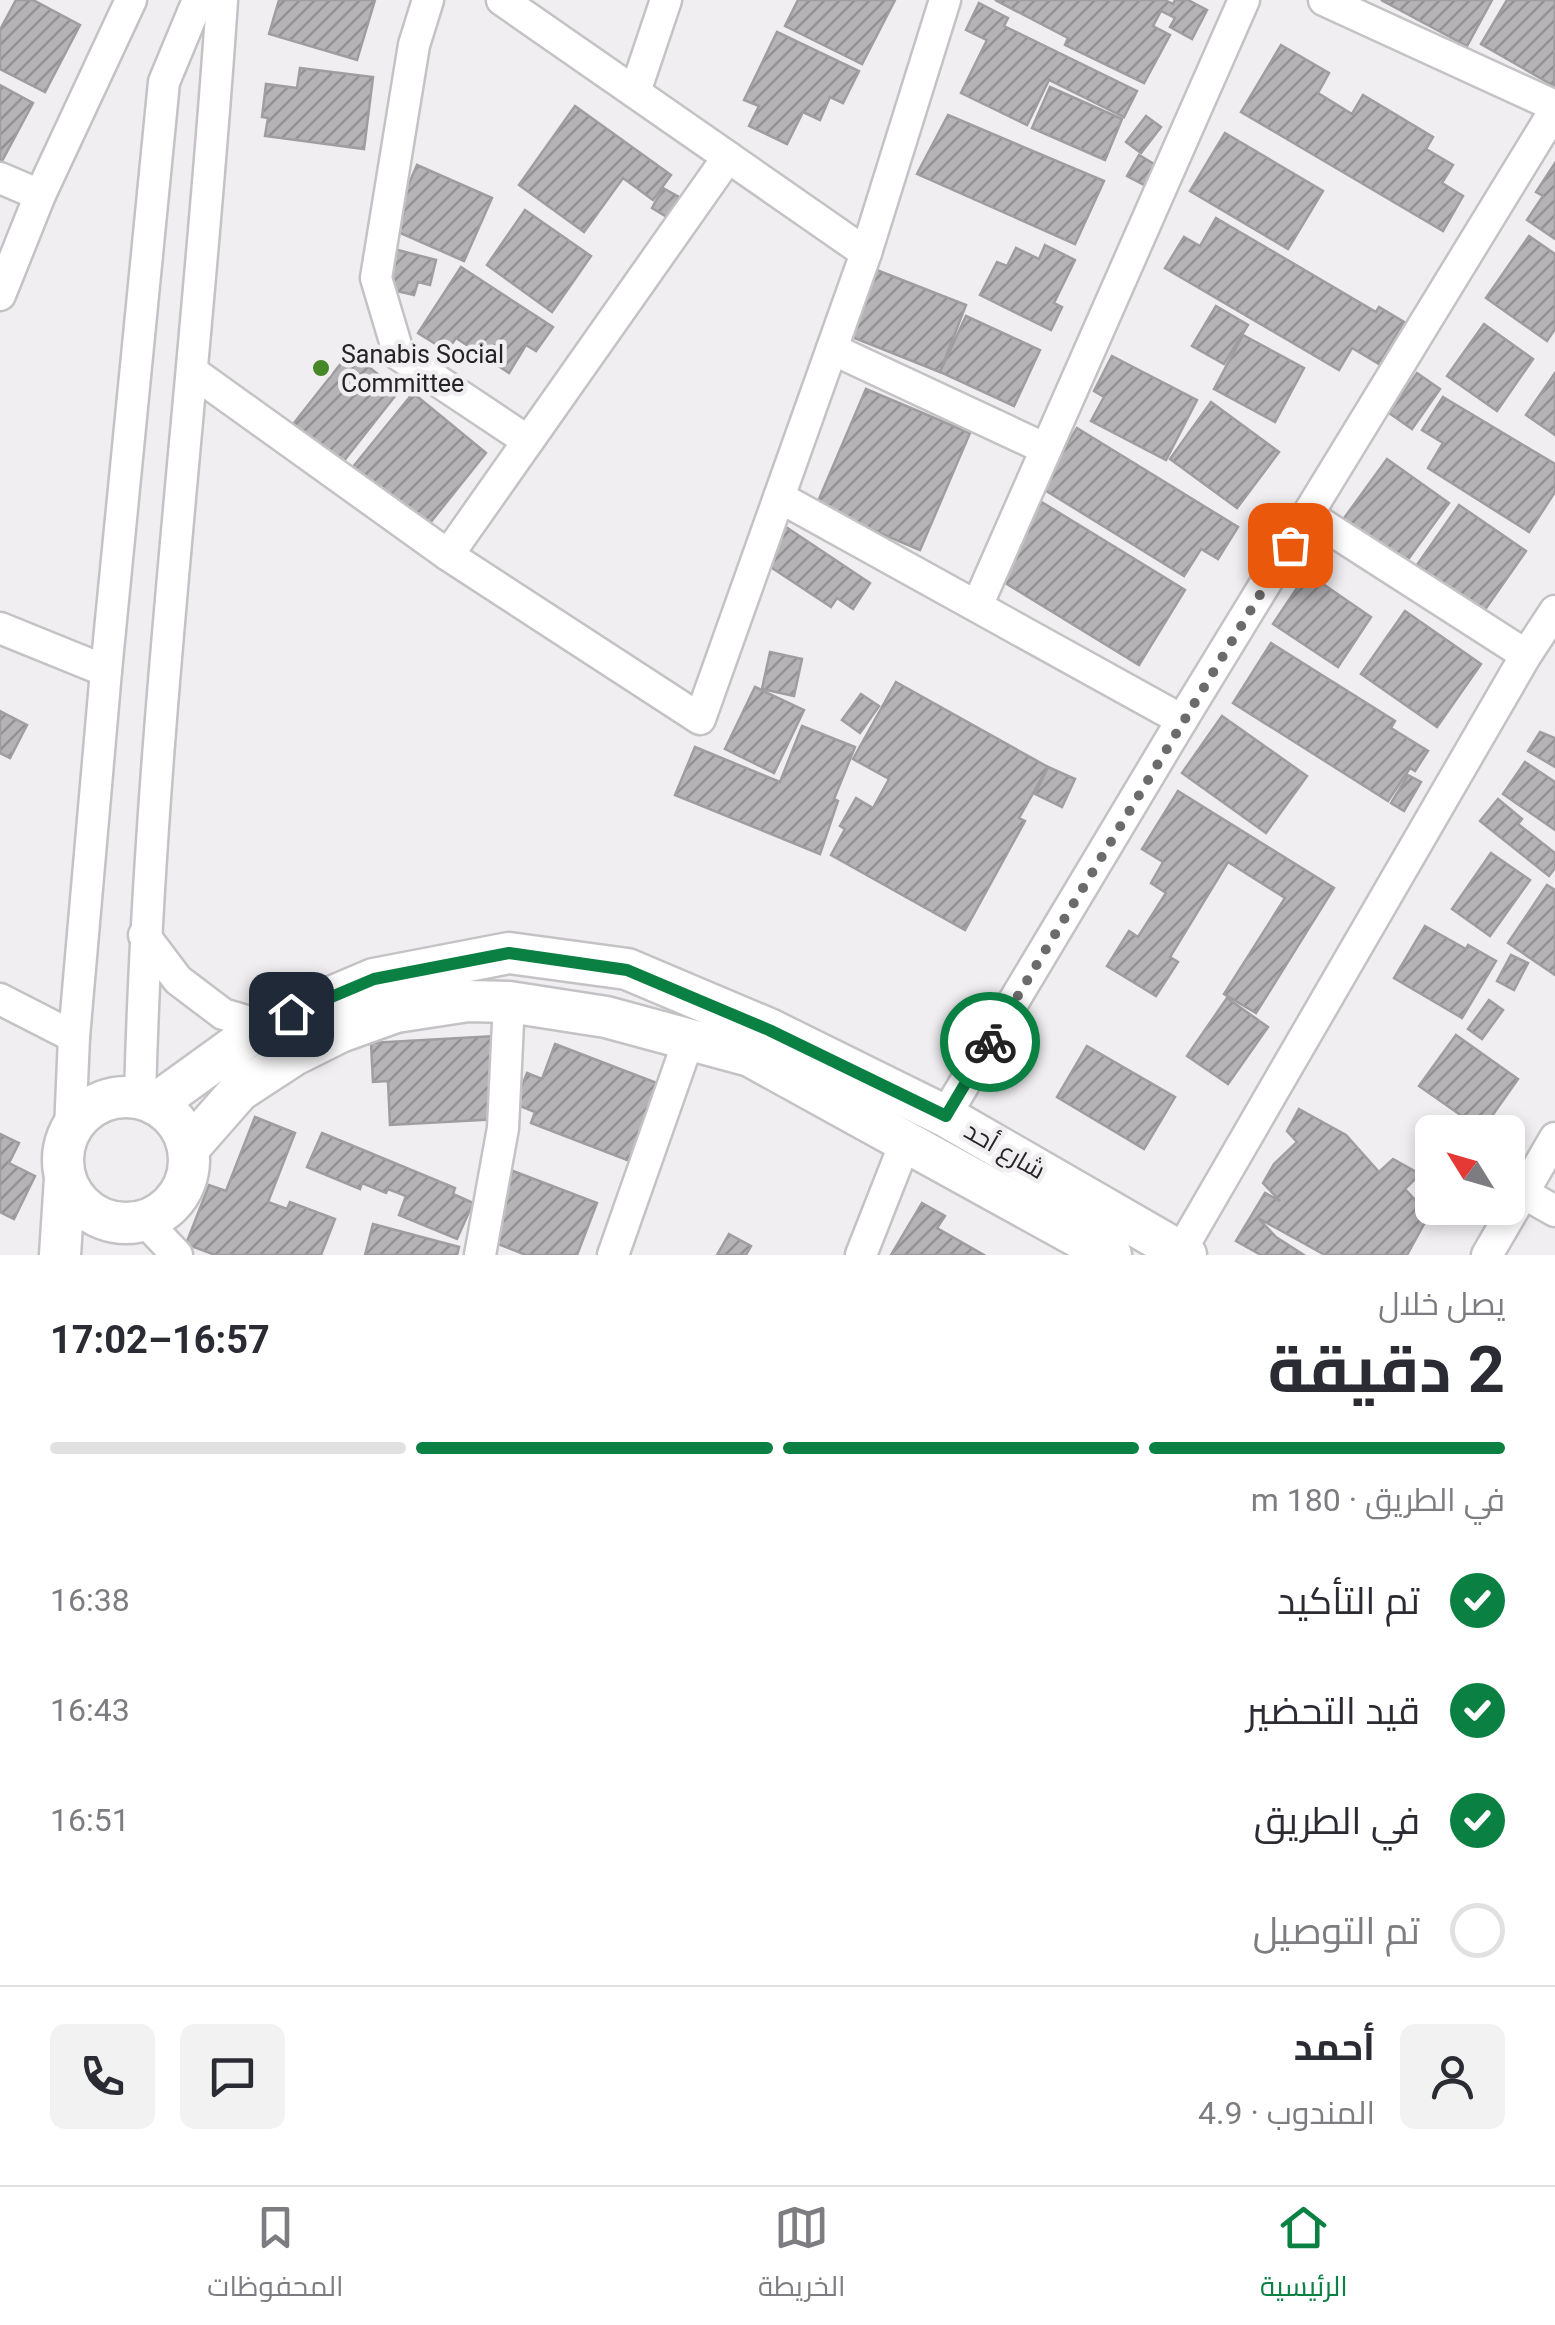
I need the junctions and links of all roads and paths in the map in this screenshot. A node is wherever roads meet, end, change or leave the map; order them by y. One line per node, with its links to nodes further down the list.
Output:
1 (130, 0): 14 (street)
2 (198, 0): 28 (street)
3 (222, 0): 18 (street)
4 (428, 0): 19 (street)
5 (502, 0): 10 (street)
6 (666, 0): 10 (street)
7 (946, 0): 15 (street)
8 (1244, 0): 20 (street)
9 (1324, 0): 11 (street)
10 (635, 92): 12 (street)
11 (1555, 108): 22 (street)
12 (728, 157): 15 (street); 19 (street)
13 (0, 178): 14 (street)
14 (40, 195): 16 (street)
15 (866, 253): 17 (street)
16 (0, 295)
17 (832, 349): 20 (street); 21 (street)
18 (194, 372): 23 (street); 30 (street)
19 (528, 441): 23 (street)
20 (1046, 449): 24 (street)
21 (779, 497): 23 (street); 24 (street)
22 (1308, 516): 27 (street); 29 (street)
23 (448, 555)
24 (977, 606): 29 (street)
25 (1555, 611): 27 (street)
26 (0, 628): 28 (street)
27 (1526, 655): 47 (street)
28 (106, 671): 34 (street)
29 (1182, 720): 37 (street)
30 (144, 934): 33 (street); 36 (street)
31 (0, 1000): 34 (street)
32 (509, 1002): 35 (main road, شارع أحد); 41 (main road, شارع أحد); 50 (street)
33 (264, 1026): 36 (main road, شارع أحد); 37 (main road, شارع أحد)
34 (74, 1037): 38 (street)
35 (688, 1039): 40 (main road, شارع أحد); 51 (street)
36 (148, 1101): 38 (main road); 41 (main road)
37 (946, 1116): 47 (main road, شارع أحد)
38 (70, 1130): 42 (main road)
39 (1555, 1138): 43 (street)
40 (905, 1143): 52 (street); 53 (main road, شارع أحد)
41 (189, 1148): 46 (main road)
42 (65, 1178): 46 (main road); 48 (main road)
43 (1525, 1194): 44 (street)
44 (1555, 1211)
45 (1506, 1225): 54 (street)
46 (128, 1233): 49 (street)
47 (1183, 1253)
48 (60, 1255)
49 (177, 1255)
50 (480, 1255)
51 (613, 1255)
52 (861, 1255)
53 (1111, 1255)
54 (1487, 1255)

